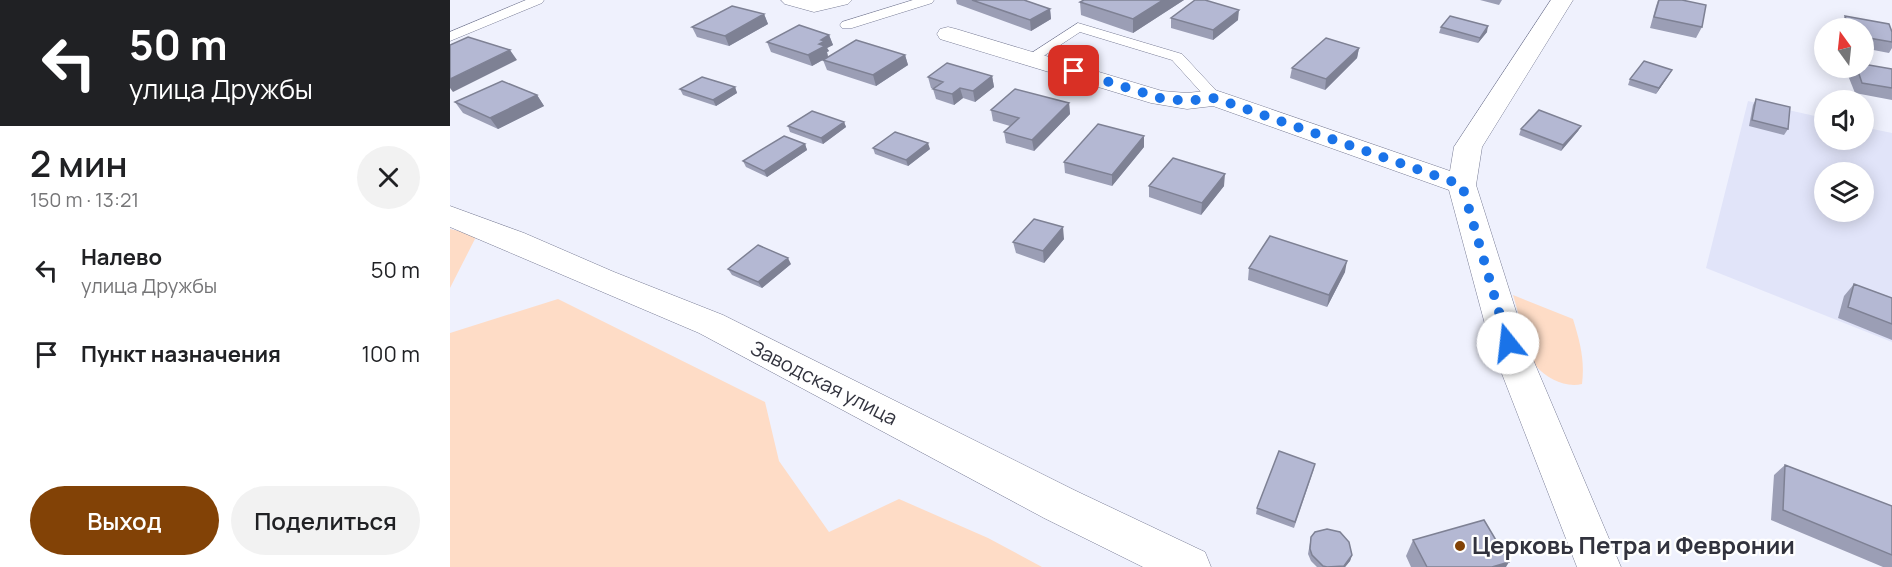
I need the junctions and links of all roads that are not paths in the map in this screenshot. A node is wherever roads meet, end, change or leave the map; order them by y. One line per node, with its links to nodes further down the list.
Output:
1 (537, 0): 8 (lane)
2 (792, 0): 3 (street)
3 (841, 0)
4 (927, 0): 6 (lane)
5 (1562, 0): 11 (street)
6 (847, 25)
7 (948, 34): 9 (street)
8 (450, 37)
9 (1031, 58): 10 (street); 10 (lane)
10 (1215, 98): 11 (street)
11 (1462, 185): 14 (street)
12 (450, 216): 13 (street, Заводская улица)
13 (1189, 567)
14 (1599, 567)

